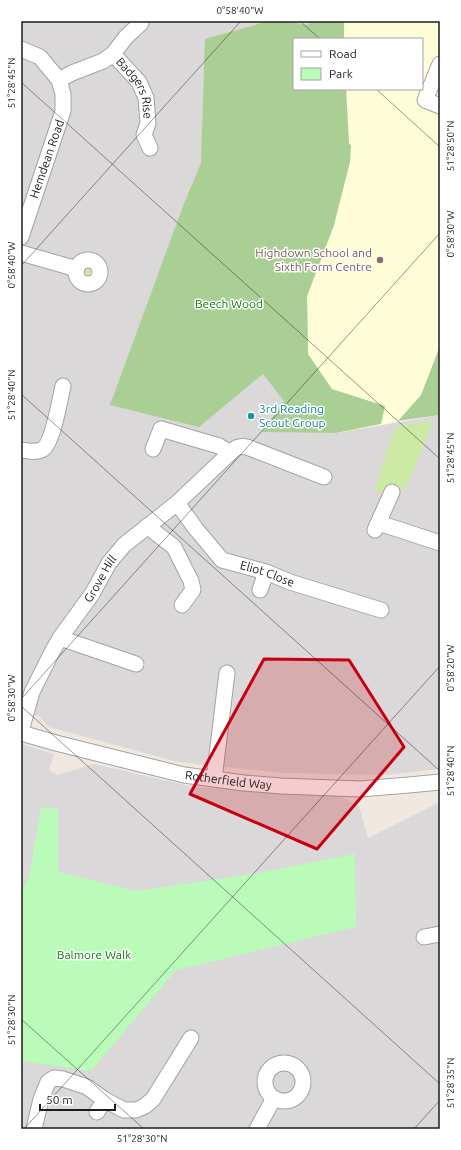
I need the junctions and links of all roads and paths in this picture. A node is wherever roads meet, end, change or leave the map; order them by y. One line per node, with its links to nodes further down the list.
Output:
1 (141, 23): 3 (street, Badgers Rise)
2 (21, 49): 5 (street)
3 (113, 54): 5 (street, Badgers Rise); 7 (street, Badgers Rise)
4 (440, 64): 6 (street)
5 (59, 80): 8 (street, Hemdean Road)
6 (440, 106)
7 (150, 148)
8 (22, 229)
9 (21, 253): 10 (street)
10 (77, 269)
11 (63, 386): 14 (street)
12 (236, 444): 13 (street); 15 (street); 17 (street, Grove Hill)
13 (153, 449)
14 (21, 450)
15 (324, 476)
16 (392, 492): 19 (street)
17 (177, 503): 18 (street, Grove Hill); 20 (street, Eliot Close)
18 (147, 526): 22 (street); 24 (street, Grove Hill)
19 (440, 543)
20 (266, 572): 21 (street); 23 (street, Eliot Close)
21 (260, 590)
22 (182, 605)
23 (381, 610)
24 (60, 638): 25 (street); 27 (street, Grove Hill)
25 (136, 664)
26 (227, 673): 28 (street)
27 (21, 732): 28 (street, Rotherfield Way)
28 (214, 779): 29 (street, Rotherfield Way)
29 (440, 782)
30 (440, 934): 31 (street)
31 (424, 937)
32 (191, 1038): 34 (street)
33 (274, 1098): 35 (street)
34 (34, 1129)
35 (257, 1129)

